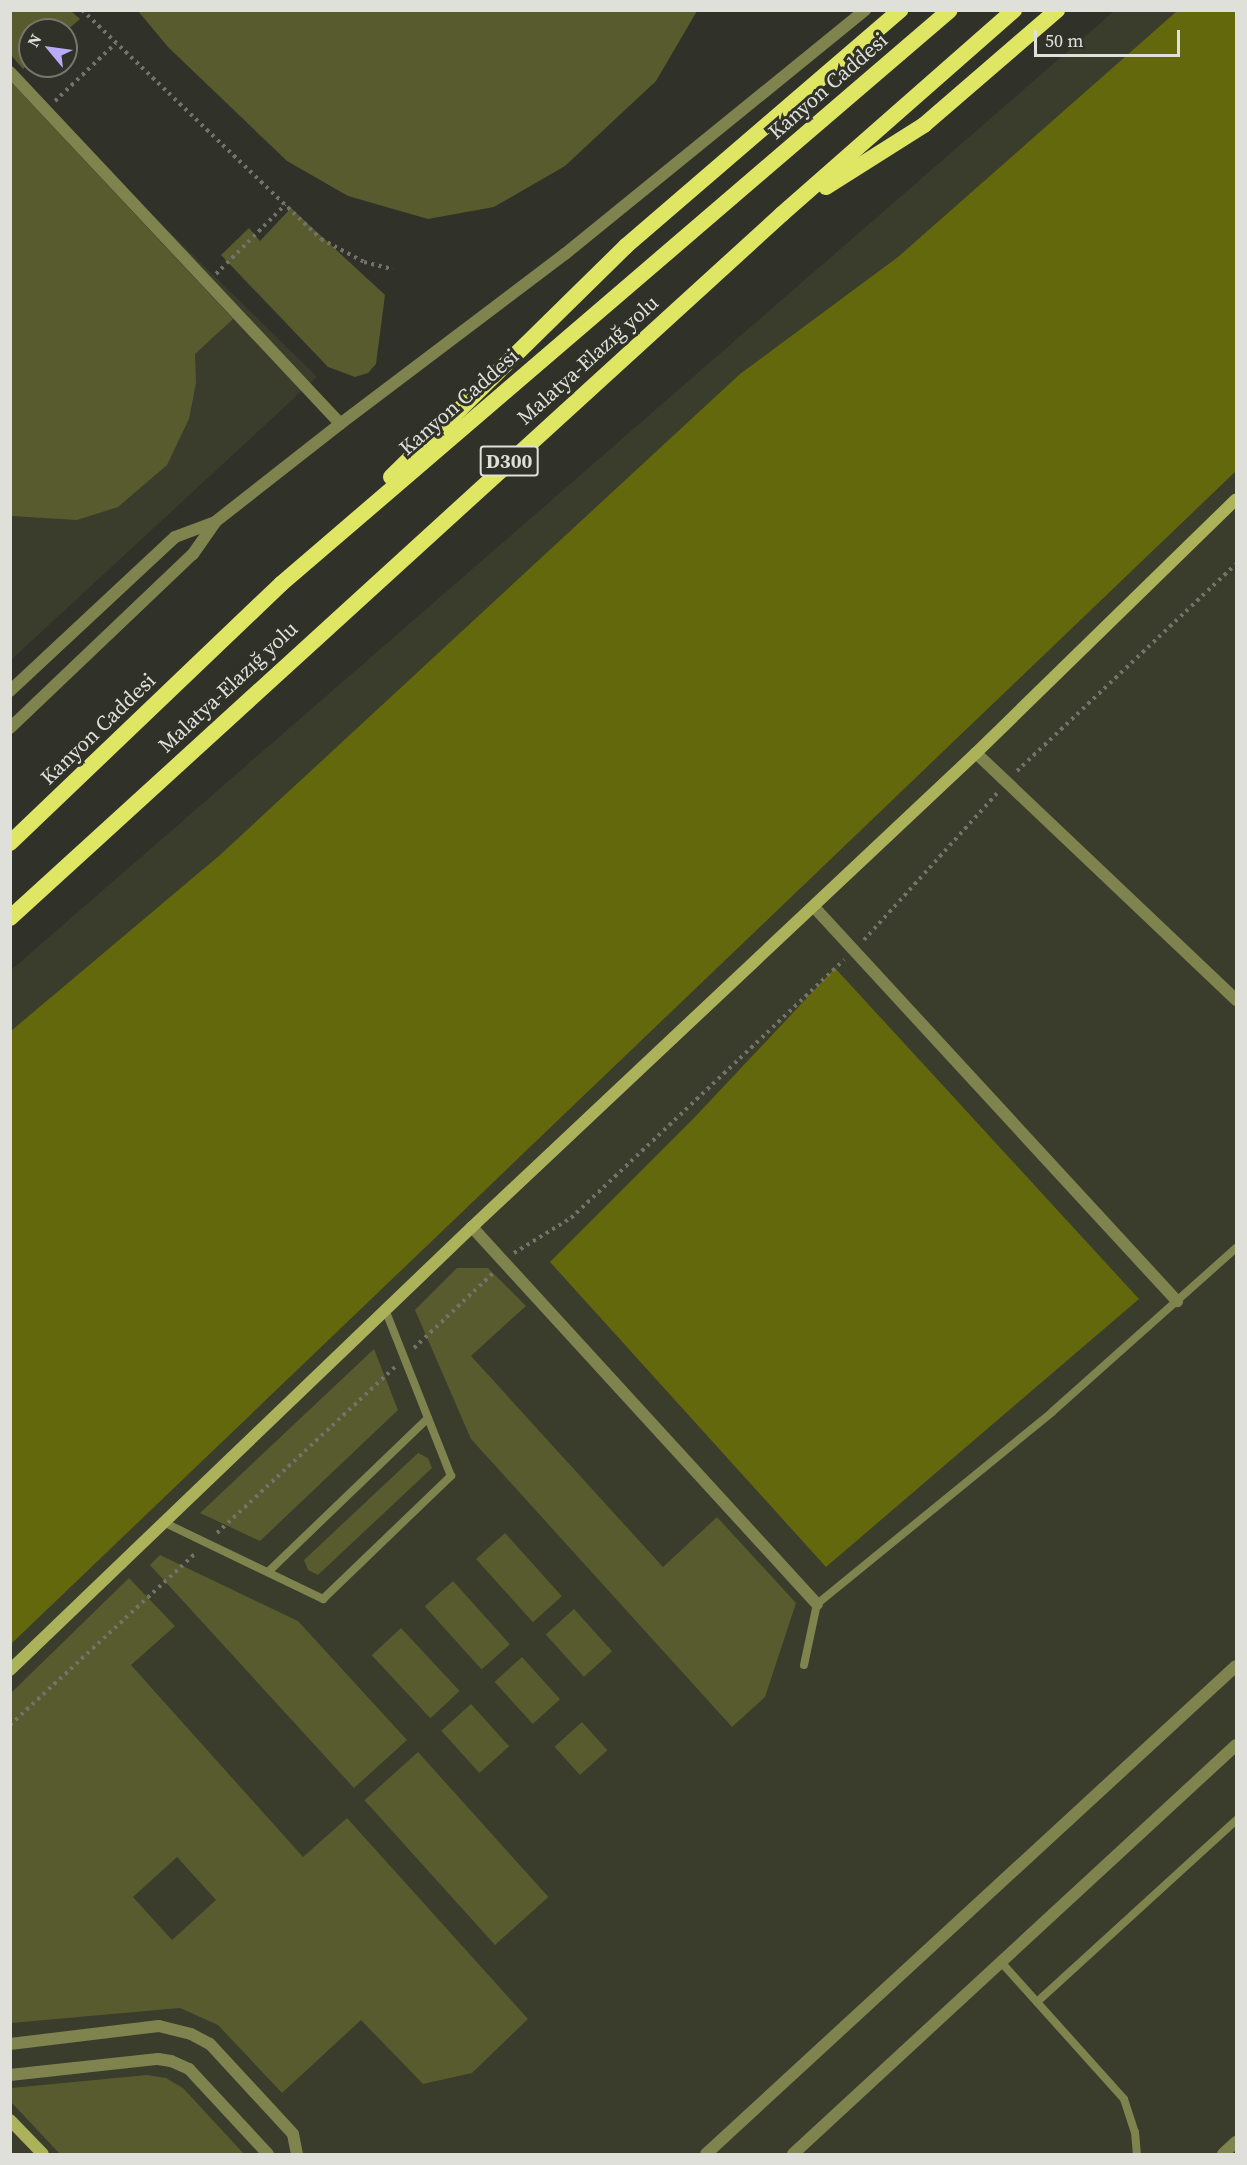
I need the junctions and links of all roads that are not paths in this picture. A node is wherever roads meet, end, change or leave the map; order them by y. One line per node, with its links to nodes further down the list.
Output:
1 (865, 10): 8 (street)
2 (900, 10): 11 (highway)
3 (950, 10): 11 (highway, Kanyon Caddesi / D300)
4 (1014, 10): 7 (highway, Malatya-Elazığ yolu / D300)
5 (1057, 10): 7 (highway)
6 (10, 72): 8 (street)
7 (782, 214): 17 (highway, Malatya-Elazığ yolu / D300)
8 (340, 424): 10 (street)
9 (1236, 499): 14 (main road)
10 (215, 522): 12 (street); 13 (street)
11 (288, 578): 15 (highway, Kanyon Caddesi / D300)
12 (10, 691)
13 (10, 728)
14 (976, 753): 16 (main road); 18 (street)
15 (10, 843)
16 (814, 907): 19 (main road); 21 (street)
17 (10, 918)
18 (1236, 1000)
19 (472, 1227): 22 (main road); 26 (street)
20 (1236, 1248): 21 (lane)
21 (1177, 1301): 26 (lane)
22 (386, 1309): 23 (lane); 24 (main road)
23 (428, 1418): 25 (lane); 25 (lane)
24 (163, 1522): 25 (lane); 29 (main road)
25 (267, 1572)
26 (817, 1604): 27 (lane)
27 (804, 1665)
28 (1236, 1666): 41 (street)
29 (10, 1670)
30 (1236, 1745): 32 (street)
31 (1236, 1820): 33 (lane)
32 (1001, 1962): 33 (lane); 42 (street)
33 (1037, 2002): 43 (lane)
34 (10, 2044): 40 (street)
35 (10, 2075): 39 (street)
36 (10, 2120): 38 (main road)
37 (1236, 2142): 44 (street)
38 (43, 2154)
39 (268, 2154)
40 (297, 2154)
41 (706, 2154)
42 (793, 2154)
43 (1137, 2154)
44 (1223, 2154)

